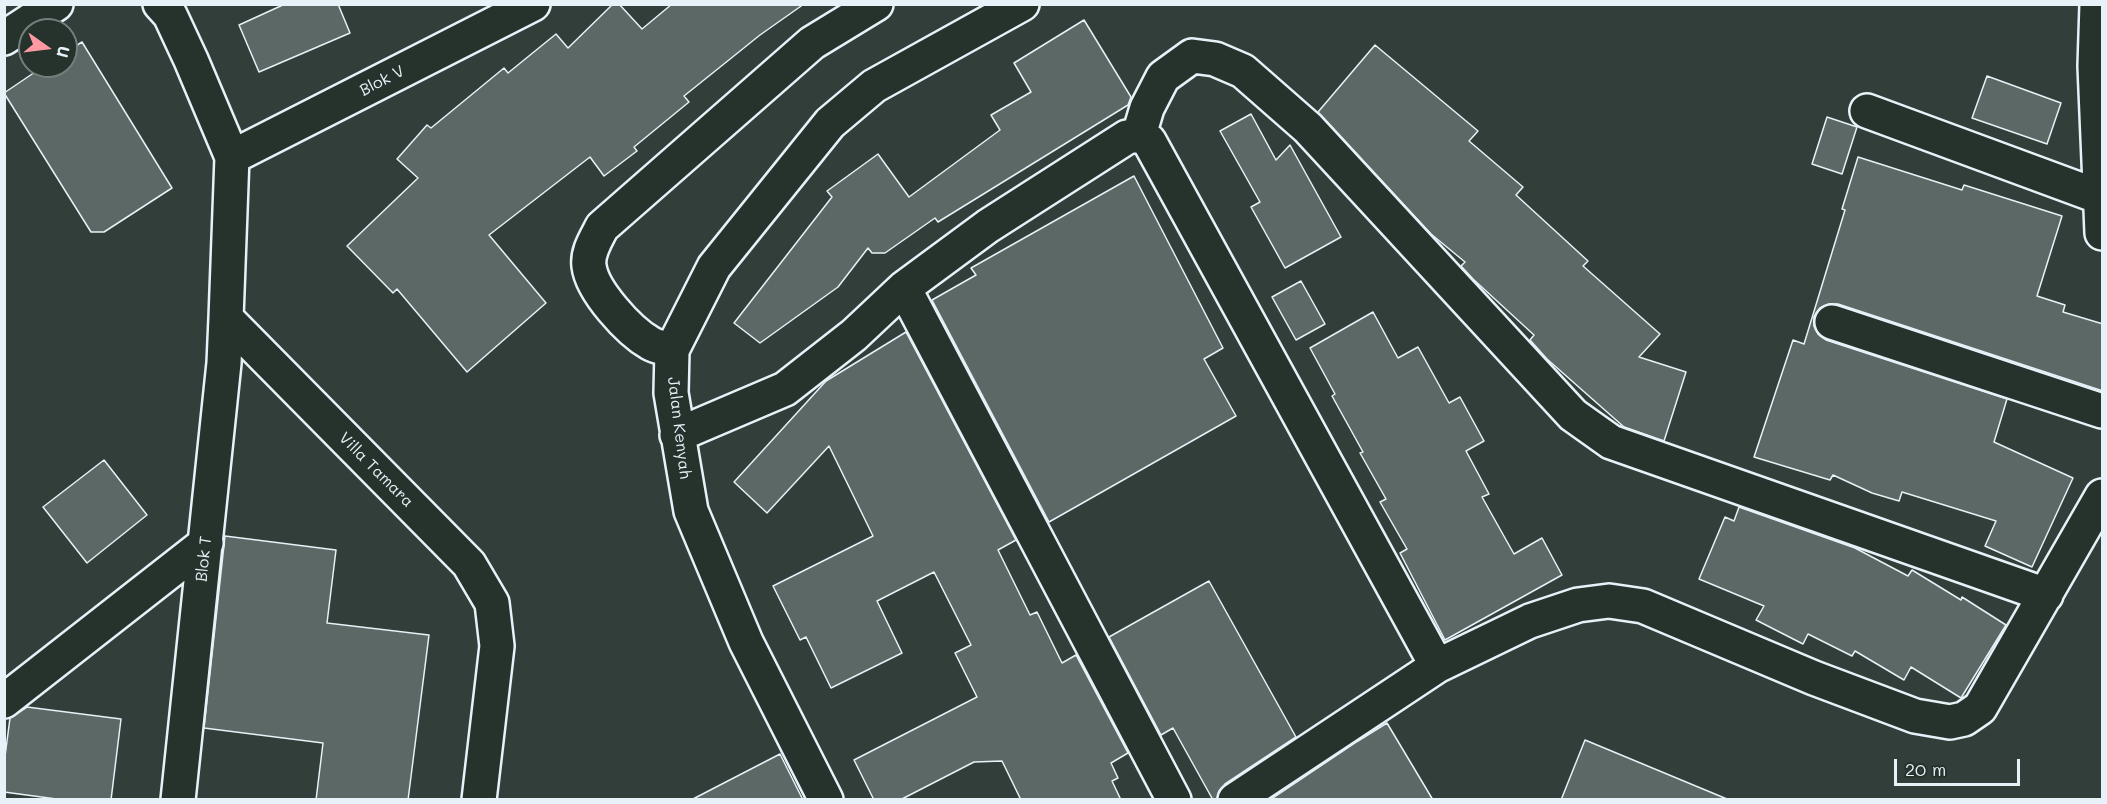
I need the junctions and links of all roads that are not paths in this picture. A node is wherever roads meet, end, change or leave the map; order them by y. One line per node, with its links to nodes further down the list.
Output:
1 (56, 4): 7 (street)
2 (533, 4): 10 (street, Blok V)
3 (876, 4): 16 (street)
4 (1022, 4): 16 (street, Jalan Kenyah)
5 (2097, 4): 11 (street)
6 (166, 8): 10 (street)
7 (4, 38)
8 (1867, 111): 11 (street)
9 (1139, 135): 13 (street); 21 (street); 22 (street)
10 (232, 157): 14 (street)
11 (2101, 176): 12 (street)
12 (2103, 233)
13 (904, 288): 18 (street); 27 (street)
14 (225, 318): 20 (street, Blok T); 25 (street, Villa Tamara)
15 (1832, 322): 17 (street)
16 (672, 351): 18 (street, Jalan Kenyah)
17 (2103, 411)
18 (677, 435): 26 (street, Jalan Kenyah)
19 (2103, 496): 21 (street)
20 (206, 543): 23 (street); 24 (street, Blok T)
21 (2046, 595): 22 (street)
22 (1437, 666): 28 (street)
23 (4, 701)
24 (178, 800)
25 (479, 800)
26 (826, 800)
27 (1174, 800)
28 (1235, 800)

